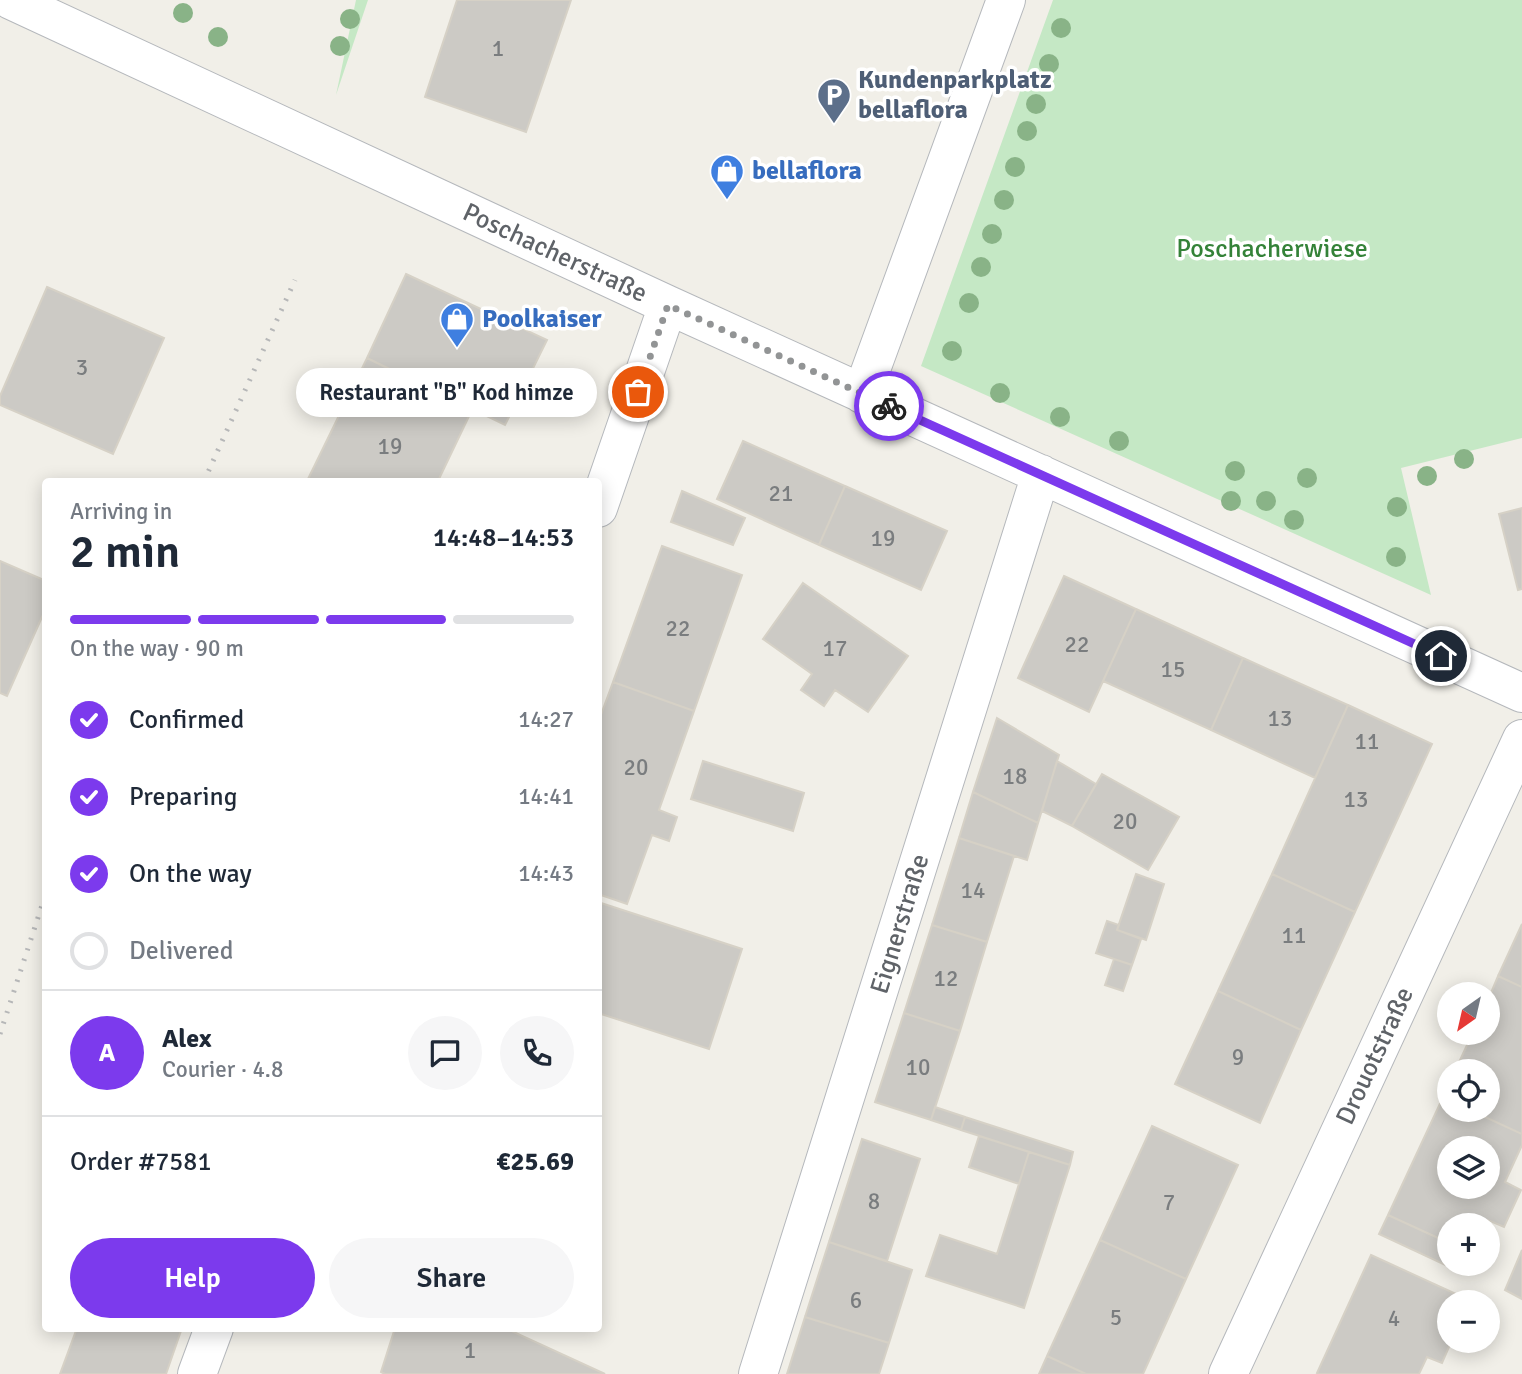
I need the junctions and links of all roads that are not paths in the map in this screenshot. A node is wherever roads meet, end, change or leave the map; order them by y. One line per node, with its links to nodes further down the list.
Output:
1 (11, 0): 3 (street, Poschacherstraße)
2 (1006, 0): 4 (street)
3 (668, 305): 4 (street, Poschacherstraße); 6 (street)
4 (862, 394): 5 (street, Poschacherstraße)
5 (1041, 474): 7 (street, Poschacherstraße); 11 (street, Eignerstraße)
6 (602, 497)
7 (1522, 693)
8 (1522, 739): 12 (street, Drouotstraße)
9 (213, 1332): 10 (street)
10 (197, 1374)
11 (758, 1374)
12 (1228, 1374)

